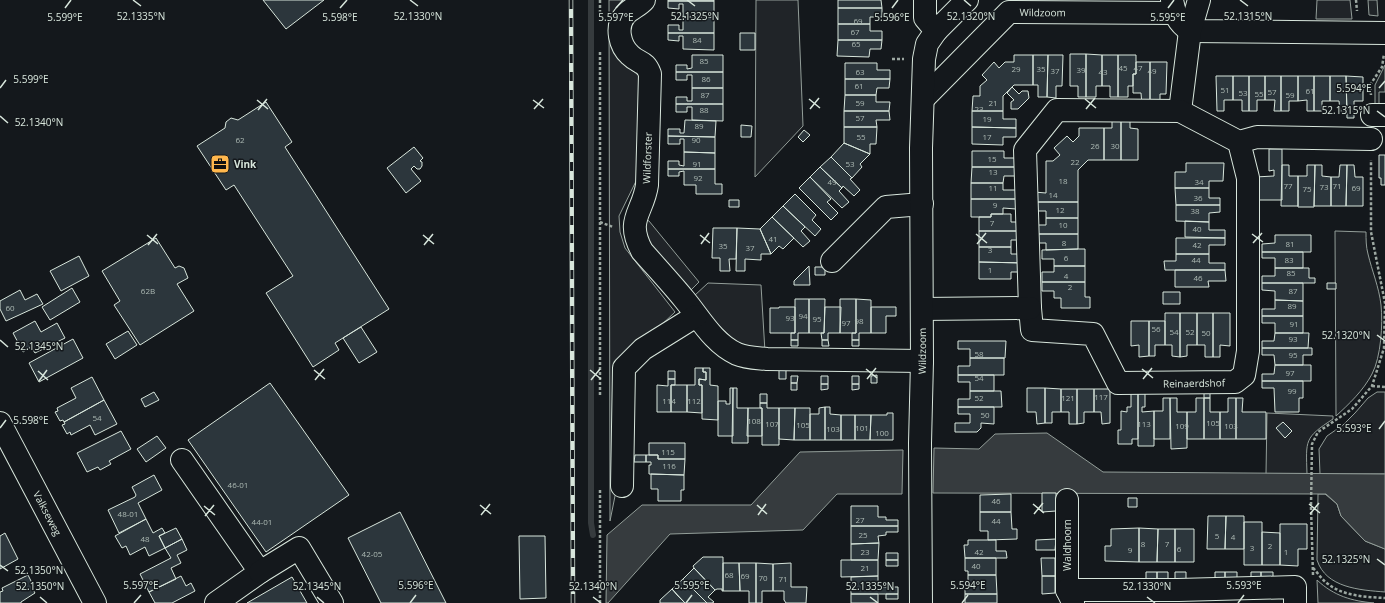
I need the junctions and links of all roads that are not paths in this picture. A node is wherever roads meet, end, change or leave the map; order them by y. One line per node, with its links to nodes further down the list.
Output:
1 (644, 0): 17 (street, Wildforster)
2 (925, 0): 6 (street)
3 (967, 0): 6 (street, Wildzoom)
4 (1199, 0): 7 (street)
5 (1173, 6): 7 (street, Wildzoom); 9 (street, Wildzoom)
6 (936, 31): 9 (street, Wildzoom)
7 (1190, 31): 8 (street); 10 (street)
8 (1385, 33)
9 (923, 99): 13 (street, Wildzoom)
10 (1180, 111): 12 (street, Reinaerdshof); 15 (street, Reinaerdshof)
11 (1371, 139): 12 (street)
12 (1239, 142): 15 (street, Reinaerdshof)
13 (922, 204): 14 (street); 16 (street, Wildzoom)
14 (832, 261)
15 (1030, 308): 16 (street)
16 (922, 309): 18 (street, Wildzoom)
17 (696, 316): 18 (street, Wildforster); 21 (street)
18 (922, 361): 29 (street, Wildzoom)
19 (0, 423): 26 (street, Valkseweg)
20 (182, 460): 23 (street)
21 (622, 486)
22 (1067, 500): 24 (street, Waldhoorn)
23 (260, 572): 27 (street); 28 (street)
24 (1071, 596): 25 (street, Waldhoorn)
25 (1178, 597): 30 (street, Waldhoorn)
26 (95, 603)
27 (216, 603)
28 (332, 603)
29 (921, 603)
30 (1295, 603)

